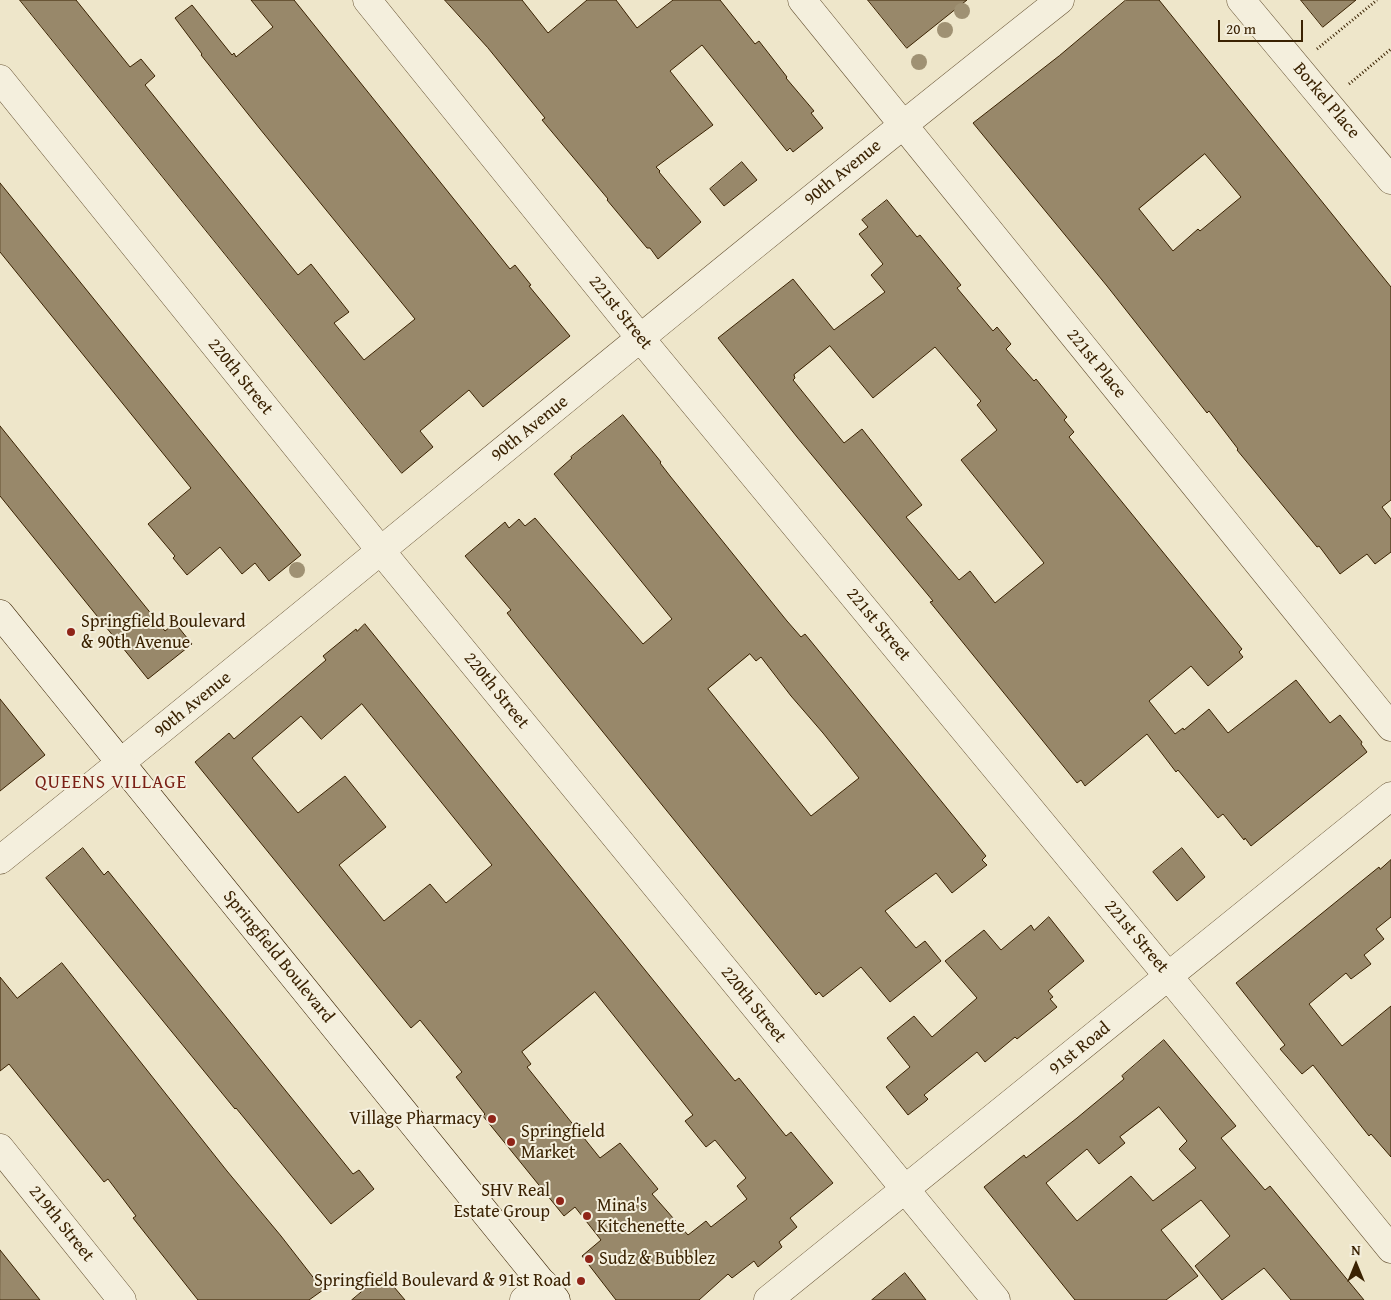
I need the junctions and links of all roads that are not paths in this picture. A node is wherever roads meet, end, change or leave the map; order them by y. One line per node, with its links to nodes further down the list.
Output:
1 (367, 0): 8 (street, 221st Street)
2 (802, 0): 6 (street, 221st Place)
3 (1060, 0): 6 (street, 90th Avenue)
4 (1241, 0): 7 (street, Borkel Place)
5 (0, 80): 9 (street, 220th Street)
6 (902, 125): 8 (street, 90th Avenue); 11 (street, 221st Place)
7 (1391, 180)
8 (641, 339): 9 (street, 90th Avenue); 15 (street, 221st Street)
9 (381, 551): 12 (street, 90th Avenue); 17 (street, 220th Street)
10 (0, 614): 12 (street, Springfield Boulevard)
11 (1391, 727)
12 (121, 763): 14 (street, 90th Avenue); 19 (street, Springfield Boulevard)
13 (1391, 796): 15 (street, 91st Road)
14 (0, 860)
15 (1169, 977): 17 (street, 91st Road); 18 (street, 221st Street)
16 (0, 1148): 20 (street, 219th Street)
17 (905, 1190): 21 (street, 91st Road); 22 (street, 220th Street)
18 (1391, 1249)
19 (541, 1295)
20 (122, 1300)
21 (768, 1300)
22 (996, 1300)

